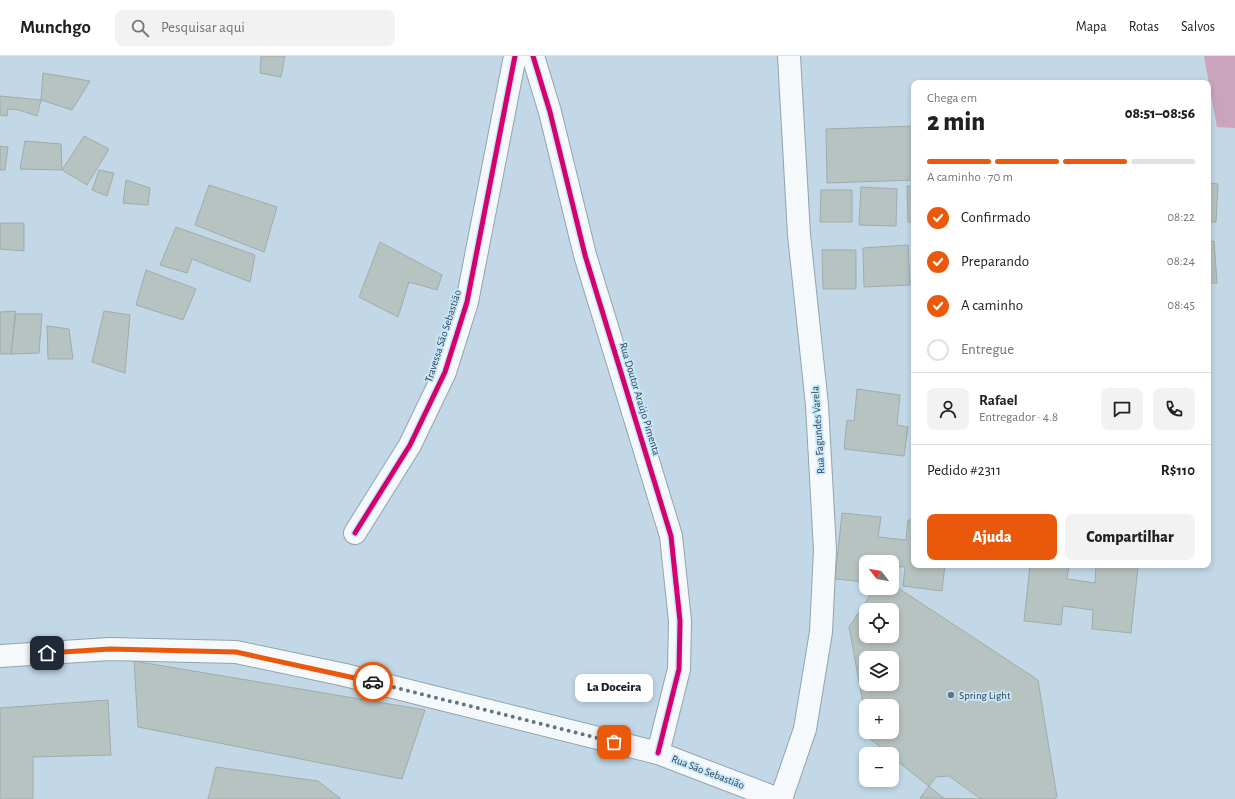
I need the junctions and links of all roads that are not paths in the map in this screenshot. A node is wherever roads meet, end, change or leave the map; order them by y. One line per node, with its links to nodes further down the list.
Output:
1 (514, 56): 4 (main road, Travessa São Sebastião)
2 (533, 56): 6 (main road, Rua Doutor Araújo Pimenta)
3 (789, 56): 8 (main road, Rua Fagundes Varela)
4 (355, 533)
5 (0, 656): 6 (main road, Rua São Sebastião)
6 (658, 753): 7 (main road, Rua São Sebastião)
7 (778, 799)
8 (781, 799)

